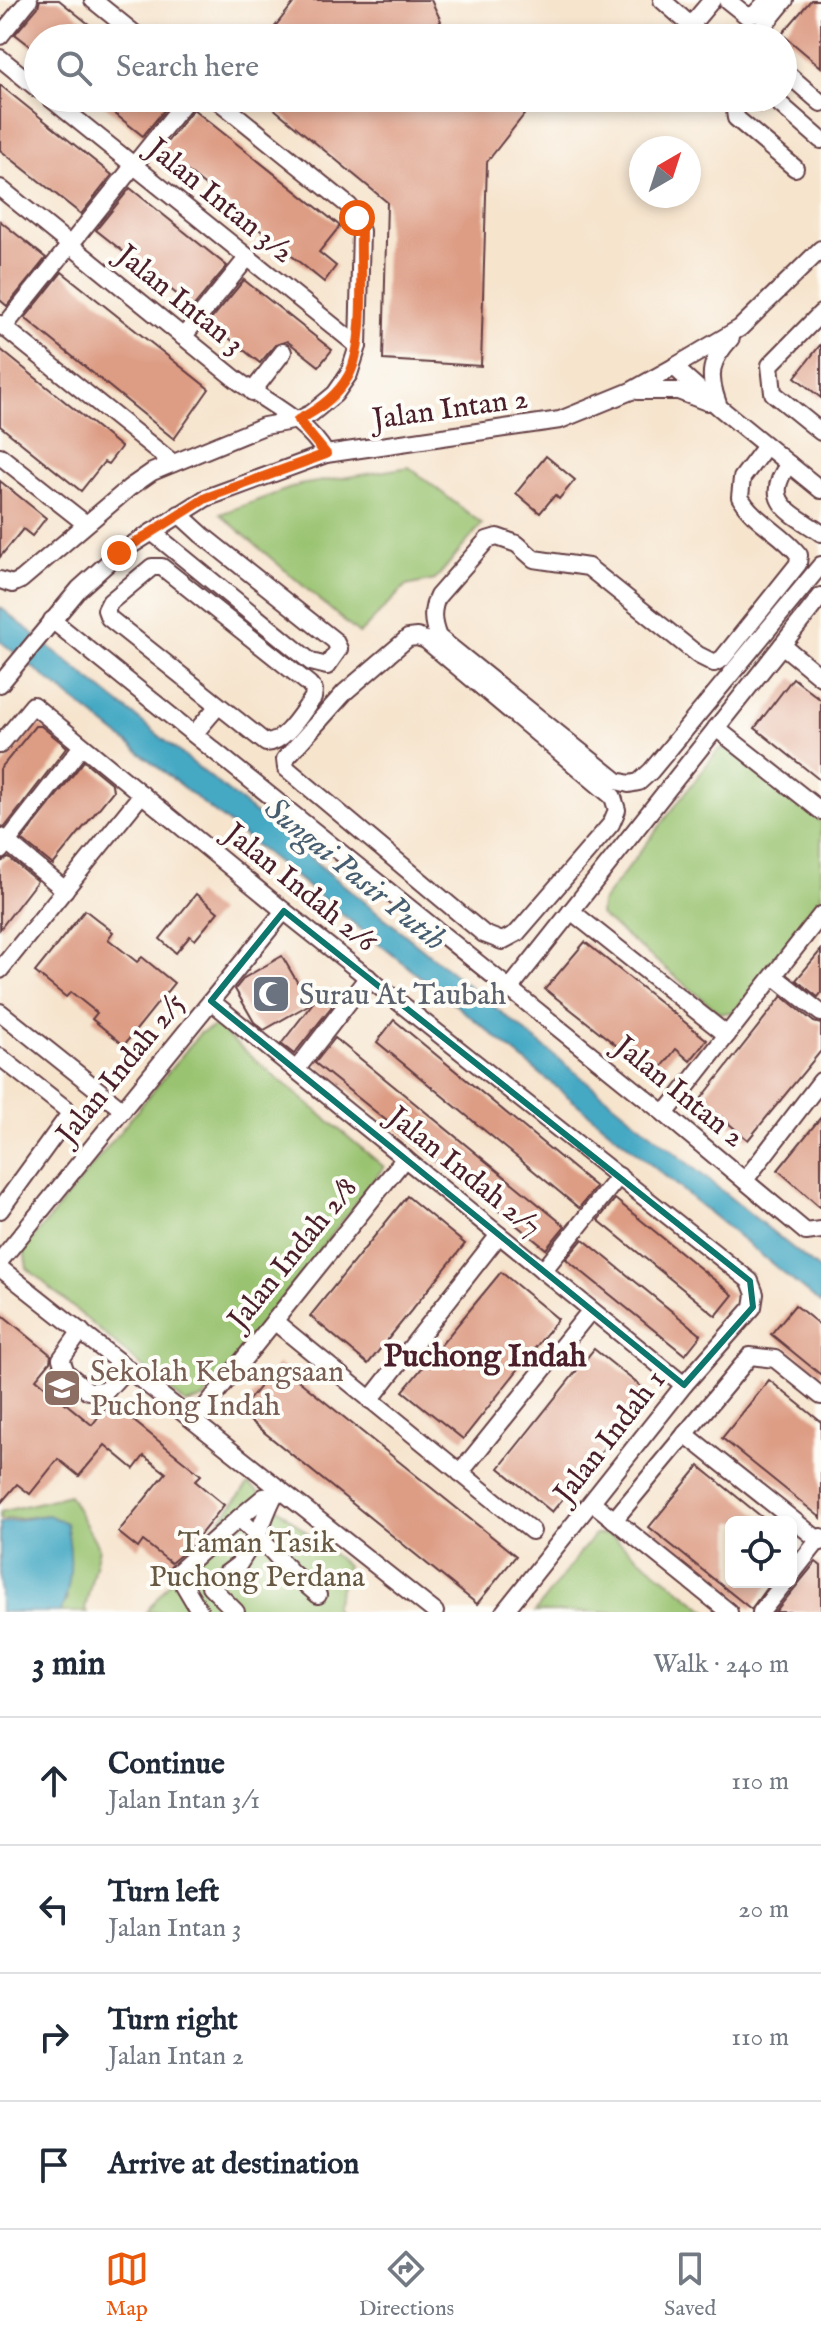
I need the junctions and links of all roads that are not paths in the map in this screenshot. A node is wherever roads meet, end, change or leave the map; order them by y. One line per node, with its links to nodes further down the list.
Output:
1 (29, 0): 12 (street)
2 (93, 0): 8 (street)
3 (712, 0): 10 (street)
4 (727, 0): 5 (street)
5 (768, 0)
6 (785, 0): 11 (street)
7 (670, 3): 9 (street)
8 (123, 24)
9 (690, 24)
10 (692, 24)
11 (765, 24)
12 (0, 36)
13 (0, 58): 14 (street)
14 (24, 78)
15 (797, 82): 16 (street)
16 (820, 102): 22 (street)
17 (67, 112): 24 (street, Jalan Intan 3/2)
18 (177, 112): 24 (street)
19 (232, 112): 34 (street)
20 (737, 112): 25 (street)
21 (789, 112): 22 (street)
22 (801, 123): 23 (street)
23 (821, 140)
24 (134, 166): 27 (street); 29 (street, Jalan Intan 3/2)
25 (795, 168)
26 (0, 188): 27 (street, Jalan Intan 3)
27 (69, 245): 31 (street); 33 (street, Jalan Intan 3)
28 (821, 249): 32 (street, Jalan Intan 2)
29 (248, 257): 33 (street); 34 (street, Jalan Intan 3/2)
30 (821, 313): 41 (street)
31 (2, 325): 45 (street)
32 (740, 328): 36 (street, Jalan Intan 2); 39 (street)
33 (183, 337): 38 (street, Jalan Intan 3)
34 (358, 346): 40 (street)
35 (283, 352): 38 (street)
36 (674, 367): 37 (street, Jalan Intan 2); 39 (street)
37 (631, 391): 39 (street); 43 (street, Jalan Intan 2)
38 (252, 392): 40 (street, Jalan Intan 3)
39 (720, 408): 42 (street)
40 (298, 420): 43 (street, Jalan Intan 3); 45 (street)
41 (821, 432)
42 (766, 446): 46 (street); 59 (street)
43 (326, 454): 48 (street, Jalan Intan 2)
44 (0, 456): 49 (street)
45 (173, 463): 49 (street)
46 (789, 464): 47 (street); 51 (street)
47 (821, 490)
48 (179, 514): 50 (street, Jalan Intan 2); 52 (street)
49 (86, 524): 55 (street)
50 (152, 532): 53 (street); 57 (street, Jalan Intan 2)
51 (821, 533)
52 (202, 535): 53 (street); 53 (street)
53 (178, 553)
54 (821, 565): 60 (street)
55 (0, 580)
56 (819, 602): 58 (street)
57 (52, 620): 62 (street, Jalan Intan 2); 65 (street, Jalan Intan 2)
58 (782, 645): 61 (street); 64 (street)
59 (714, 663): 60 (street); 60 (street)
60 (730, 676)
61 (821, 677)
62 (0, 684)
63 (218, 706): 63 (street); 65 (street)
64 (716, 728): 69 (street); 77 (street)
65 (194, 734): 72 (street, Jalan Intan 2)
66 (0, 745): 67 (street, Jalan Indah 2/6)
67 (82, 746): 68 (street, Jalan Indah 2/6); 70 (street)
68 (142, 794): 74 (street); 76 (street, Jalan Indah 2/6)
69 (821, 811)
70 (2, 843): 74 (street)
71 (380, 849): 72 (street); 73 (street); 73 (street)
72 (362, 869): 75 (street, Jalan Intan 2)
73 (421, 882): 75 (street)
74 (65, 890): 79 (street)
75 (404, 903): 82 (street, Jalan Intan 2)
76 (284, 911): 81 (street, Jalan Indah 2/6); 83 (street, Jalan Indah 2/5)
77 (571, 911): 82 (street); 86 (street)
78 (821, 915): 80 (street)
79 (0, 970)
80 (774, 976): 85 (street); 86 (street)
81 (368, 977): 88 (street); 93 (street, Jalan Indah 2/6)
82 (510, 988): 91 (street, Jalan Intan 2)
83 (211, 1001): 88 (street, Jalan Indah 2/7); 90 (street, Jalan Indah 2/5)
84 (0, 1012): 90 (street)
85 (821, 1013)
86 (727, 1035): 91 (street)
87 (0, 1057): 95 (street)
88 (296, 1070): 92 (street, Jalan Indah 2/7)
89 (821, 1081): 94 (street)
90 (123, 1110): 98 (street, Jalan Indah 2/5)
91 (665, 1114): 94 (street, Jalan Intan 2)
92 (405, 1158): 97 (street, Jalan Indah 2/7); 103 (street, Jalan Indah 2/8)
93 (619, 1176): 100 (street); 101 (street, Jalan Indah 2/6)
94 (745, 1180): 96 (street, Jalan Intan 2)
95 (0, 1210)
96 (819, 1230)
97 (499, 1235): 100 (street, Jalan Indah 2/7); 108 (street)
98 (0, 1261)
99 (0, 1268): 104 (street)
100 (543, 1271): 102 (street, Jalan Indah 2/7)
101 (755, 1294): 106 (street, Jalan Indah 1)
102 (591, 1310): 106 (street, Jalan Indah 2/7); 111 (street)
103 (274, 1321): 108 (street); 109 (street, Jalan Indah 2/8)
104 (81, 1331): 105 (street); 105 (street)
105 (127, 1368): 109 (street)
106 (684, 1385): 113 (street, Jalan Indah 1)
107 (821, 1396): 110 (street)
108 (370, 1400): 111 (street)
109 (194, 1421): 112 (street)
110 (685, 1434): 115 (street); 118 (street)
111 (460, 1473): 116 (street)
112 (276, 1492): 114 (street); 117 (street); 125 (street)
113 (592, 1502): 115 (street); 126 (street, Jalan Indah 1)
114 (239, 1518): 117 (street); 123 (street)
115 (614, 1520): 127 (street)
116 (532, 1531)
117 (257, 1535): 120 (street); 122 (street)
118 (820, 1540): 119 (street)
119 (797, 1568)
120 (210, 1586): 123 (street); 124 (street)
121 (780, 1588): 128 (street)
122 (318, 1595)
123 (194, 1608)
124 (236, 1612)
125 (435, 1612)
126 (504, 1612)
127 (729, 1612)
128 (761, 1612)

